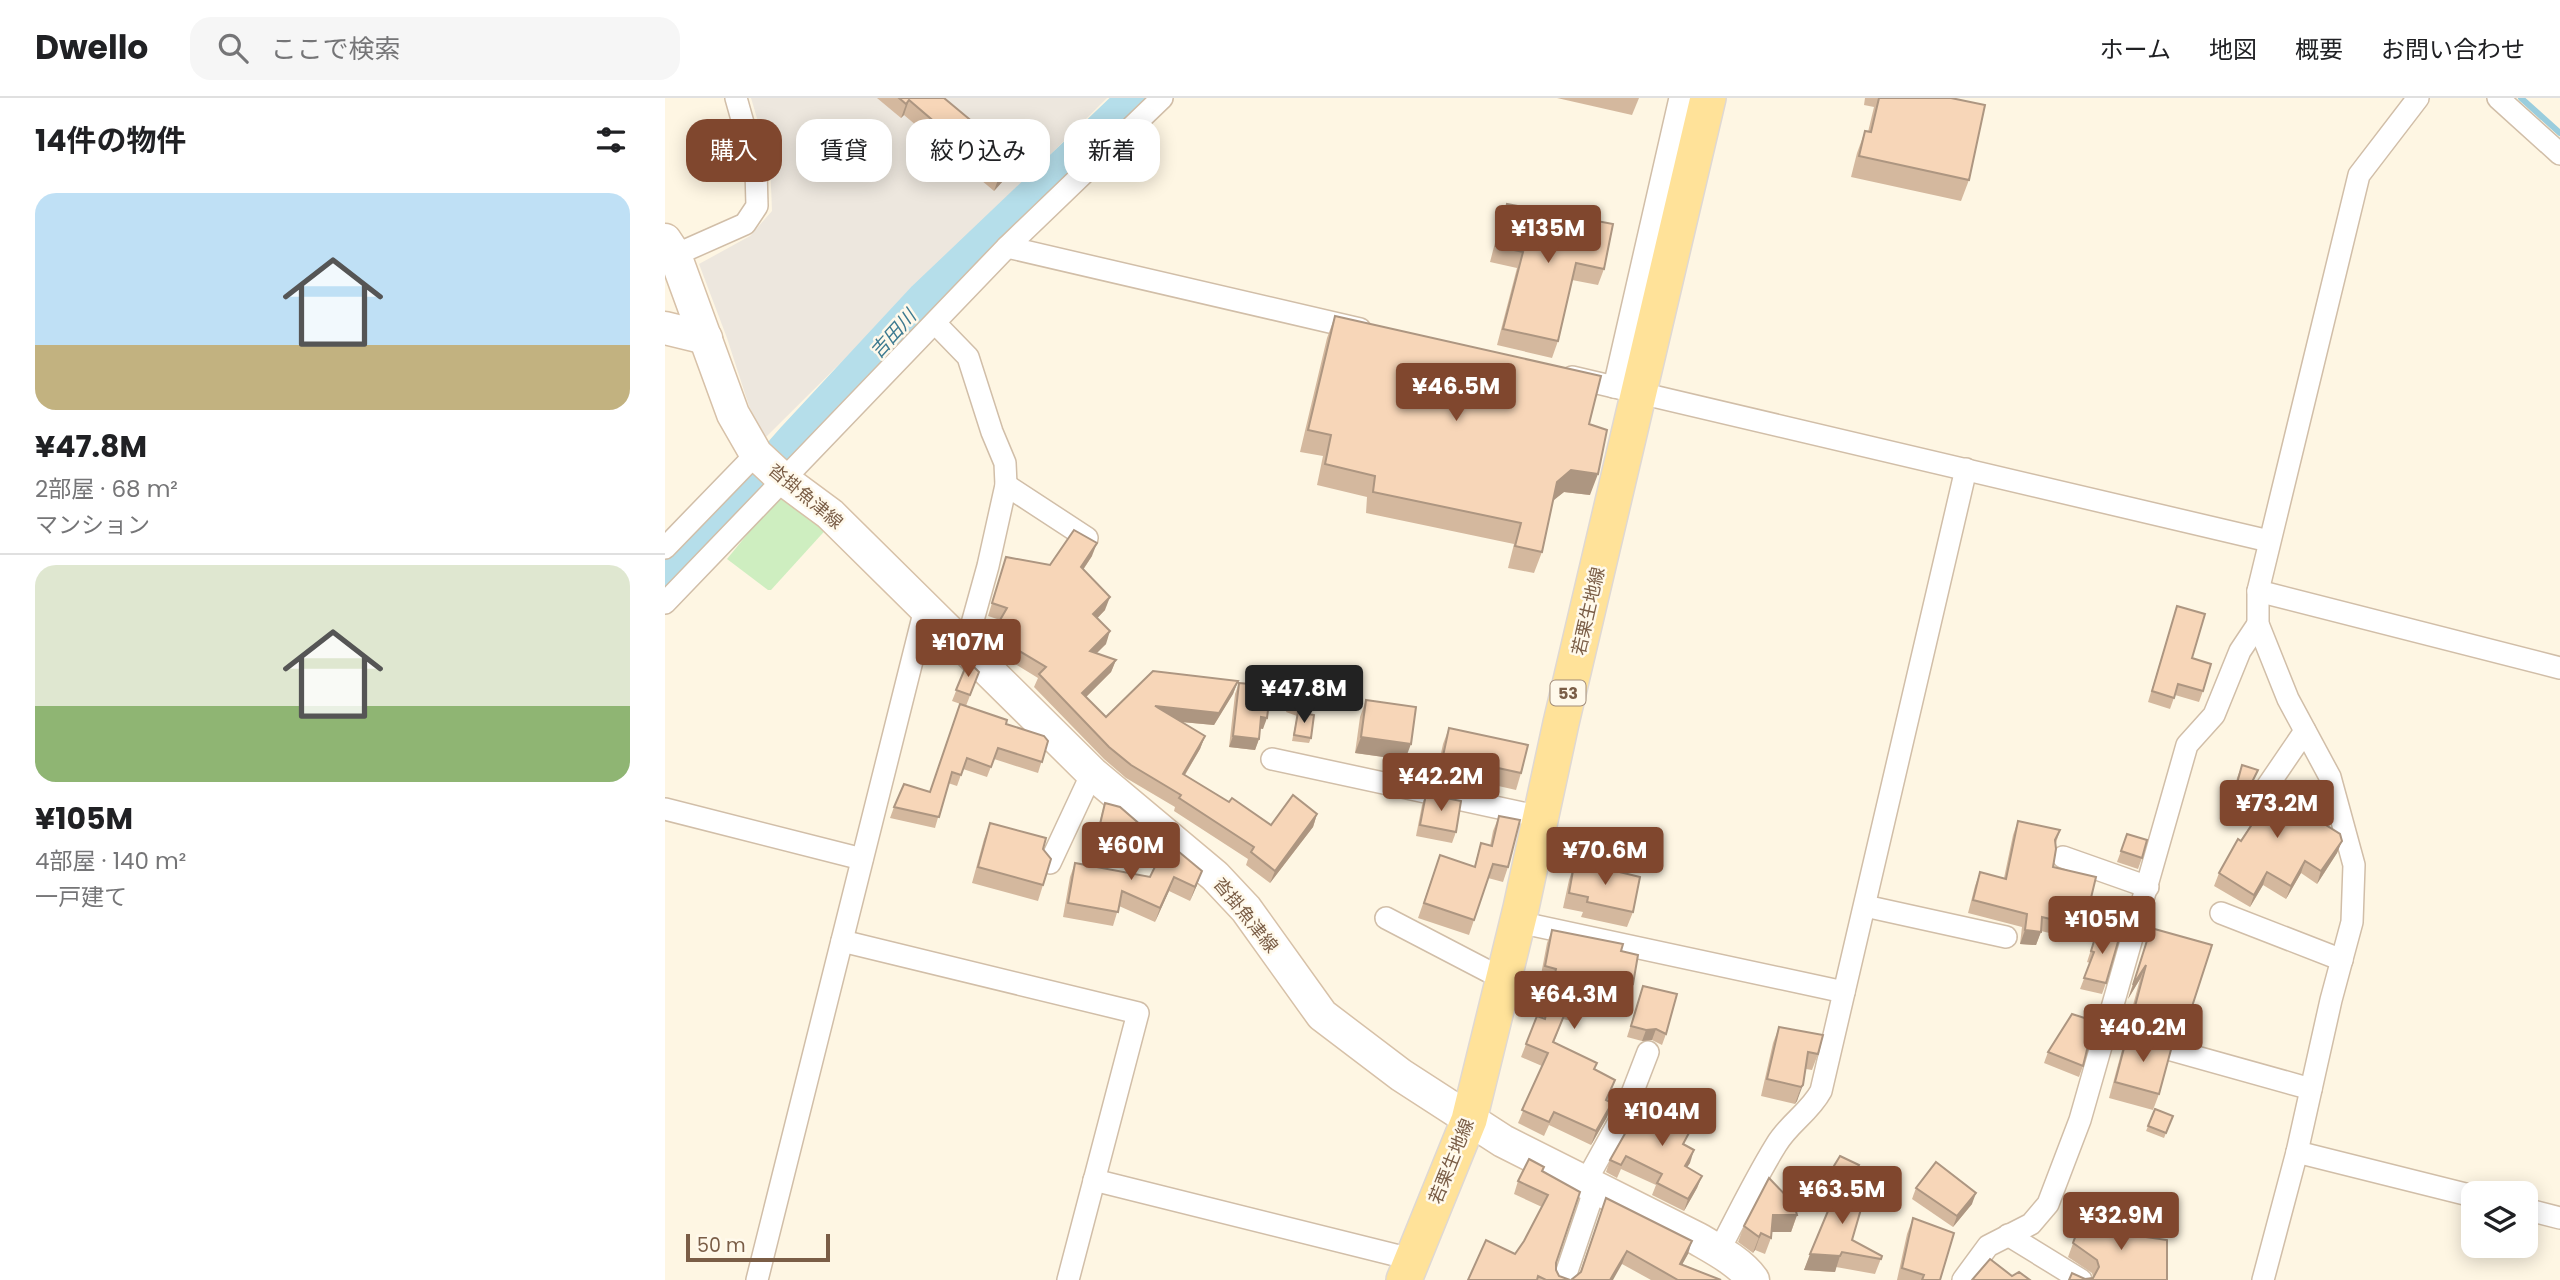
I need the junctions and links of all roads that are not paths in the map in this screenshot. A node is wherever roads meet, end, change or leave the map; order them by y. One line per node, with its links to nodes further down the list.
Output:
1 (736, 98): 9 (street)
2 (1162, 98): 8 (street)
3 (1680, 98): 15 (street)
4 (1708, 98): 15 (main road, 若栗生地線 / 53)
5 (2418, 98): 20 (street)
6 (2498, 98): 7 (street)
7 (2560, 154)
8 (1007, 247): 10 (street); 12 (street)
9 (670, 248): 13 (main road, 沓掛魚津線)
10 (935, 323): 16 (street); 18 (street)
11 (665, 328): 13 (main road)
12 (1385, 335)
13 (706, 338): 16 (main road, 沓掛魚津線)
14 (1546, 371): 15 (street)
15 (1627, 390): 17 (street); 33 (main road, 若栗生地線 / 53)
16 (770, 467): 21 (street); 23 (street); 24 (main road, 沓掛魚津線)
17 (1966, 470): 20 (street); 38 (street)
18 (1006, 485): 19 (street); 26 (street)
19 (1087, 538)
20 (2269, 541): 22 (street)
21 (665, 548)
22 (2258, 591): 25 (street); 27 (street)
23 (665, 603)
24 (925, 610): 26 (main road, 沓掛魚津線); 35 (street)
25 (2258, 624): 28 (street); 37 (street)
26 (965, 649): 30 (main road, 沓掛魚津線)
27 (2560, 668)
28 (2305, 731): 31 (street); 44 (street)
29 (1272, 759): 33 (street)
30 (1092, 773): 36 (street); 50 (main road, 沓掛魚津線)
31 (2260, 797)
32 (665, 809): 35 (street)
33 (1541, 817): 41 (main road, 若栗生地線 / 53)
34 (2063, 857): 37 (street)
35 (862, 859): 43 (street)
36 (1050, 863)
37 (2148, 887): 47 (street)
38 (1865, 906): 42 (street); 46 (street)
39 (2221, 913): 44 (street)
40 (1387, 918): 45 (street)
41 (1518, 922): 45 (main road, 若栗生地線 / 53); 46 (street)
42 (2006, 937)
43 (842, 941): 52 (street); 60 (street)
44 (2342, 960): 49 (street)
45 (1503, 979): 50 (main road, 若栗生地線 / 53)
46 (1844, 992): 58 (street)
47 (2107, 1032): 49 (street); 57 (street)
48 (1648, 1052): 53 (street)
49 (2311, 1089): 51 (street)
50 (1469, 1120): 53 (main road, 沓掛魚津線); 59 (main road, 若栗生地線 / 53)
51 (2297, 1152): 54 (street); 66 (street)
52 (1094, 1180): 59 (street); 61 (street)
53 (1590, 1185): 58 (main road, 沓掛魚津線); 62 (street)
54 (2461, 1193)
55 (2538, 1212): 56 (street)
56 (2560, 1218)
57 (2008, 1235): 64 (street); 65 (street)
58 (1719, 1251): 63 (main road, 沓掛魚津線)
59 (1408, 1270)
60 (757, 1280)
61 (1068, 1280)
62 (1564, 1280)
63 (1753, 1280)
64 (1963, 1280)
65 (2081, 1280)
66 (2263, 1280)

